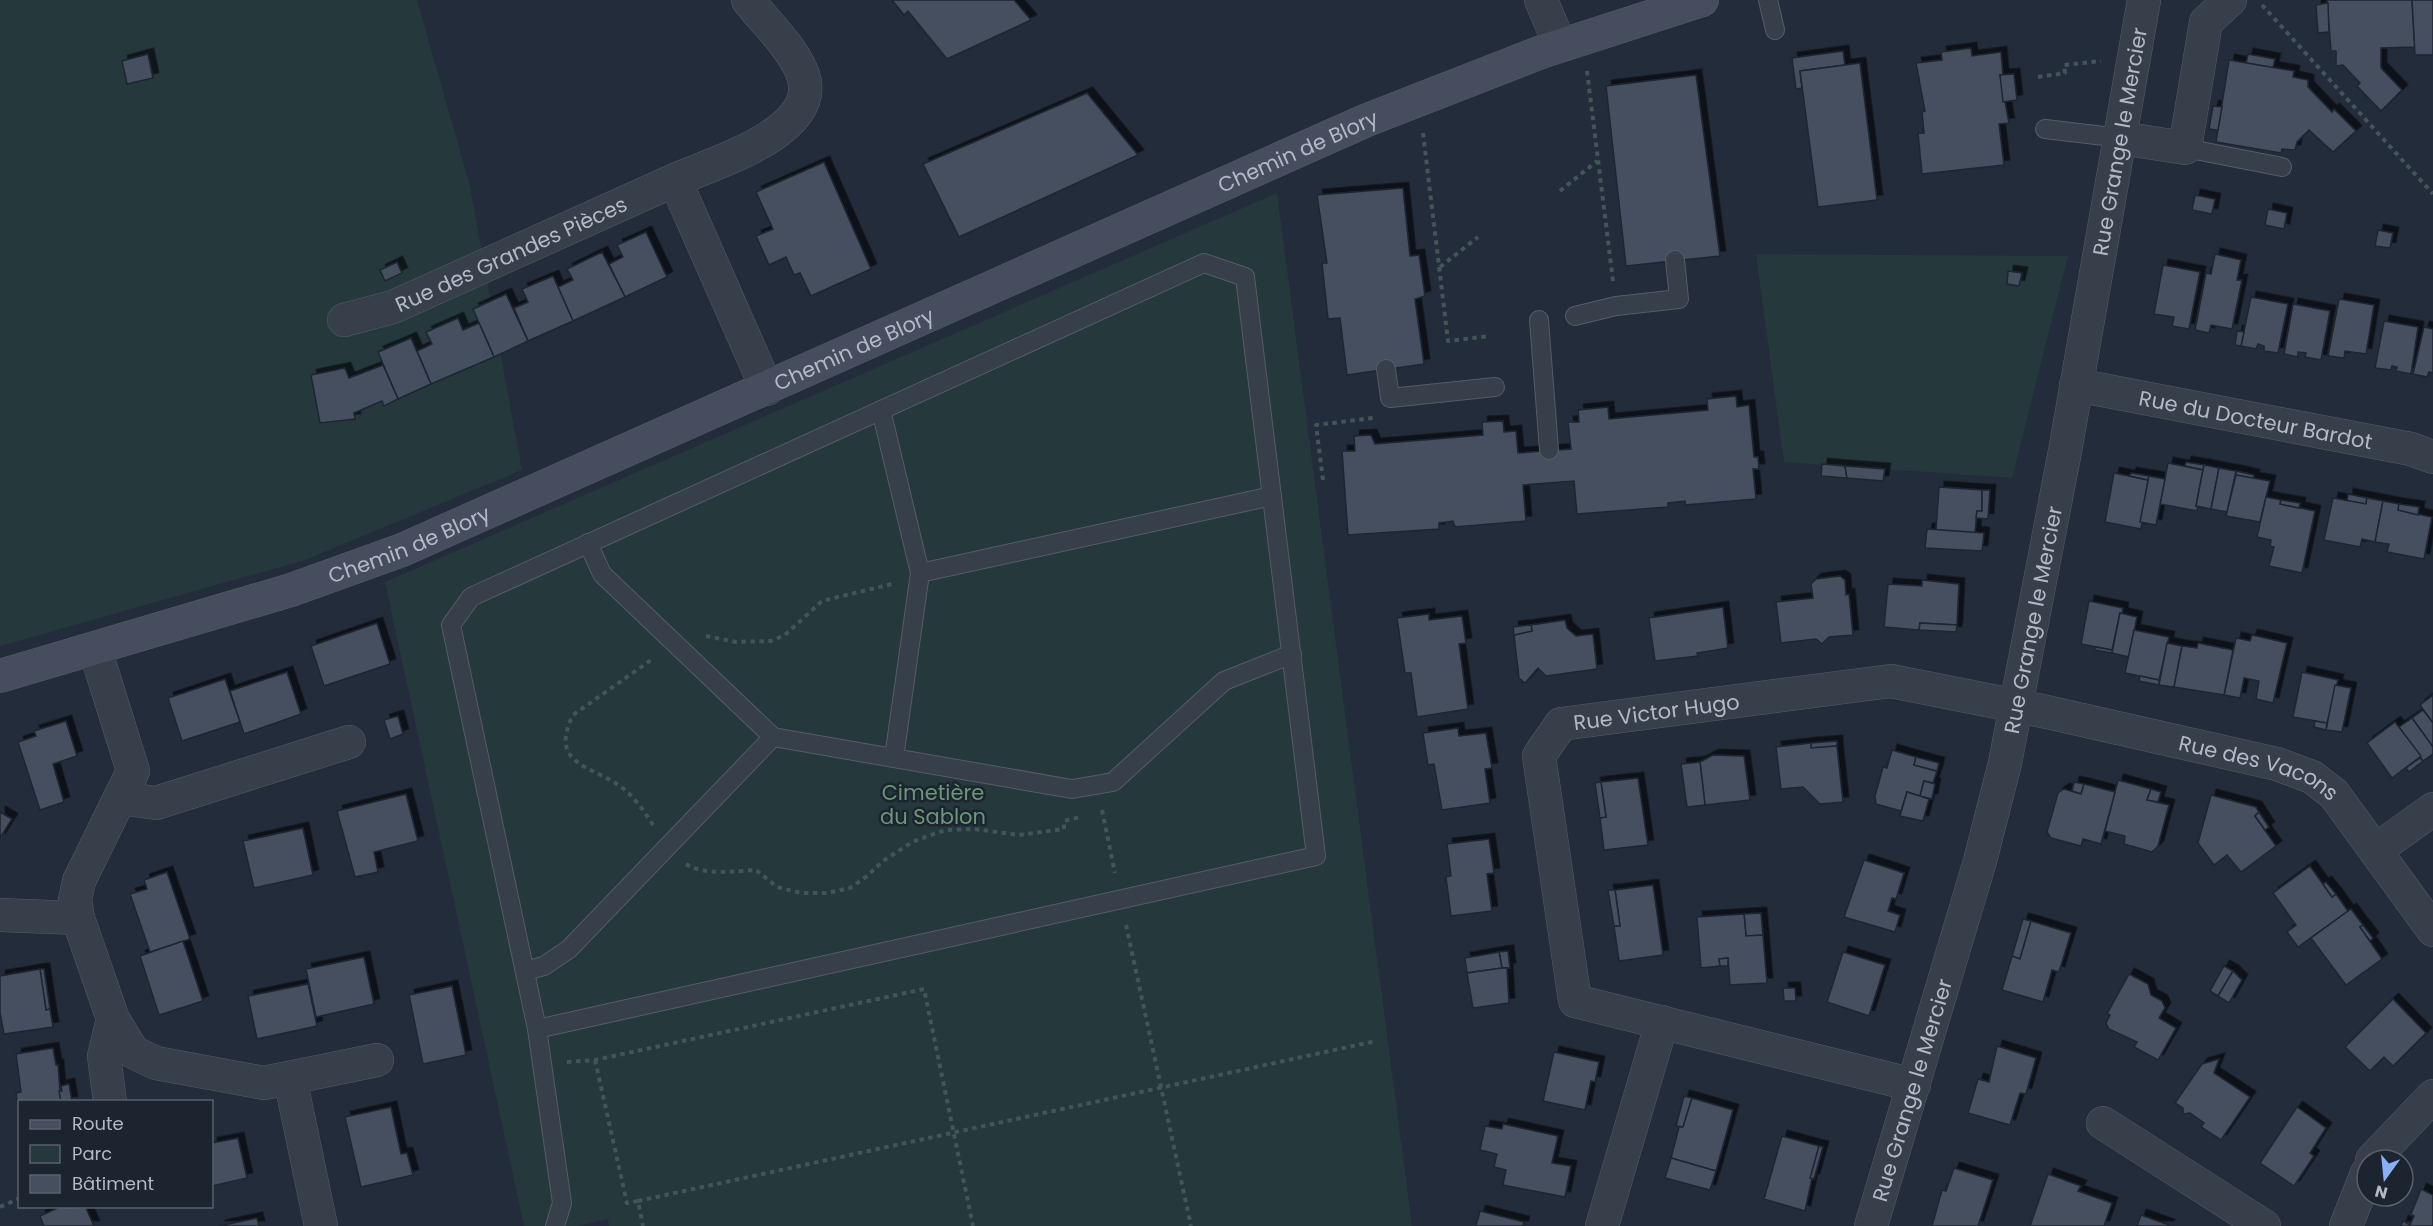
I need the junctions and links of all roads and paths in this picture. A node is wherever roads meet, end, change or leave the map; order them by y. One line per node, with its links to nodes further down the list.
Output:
1 (748, 0): 18 (street, Rue des Grandes Pièces)
2 (1541, 0): 9 (street)
3 (1702, 0): 9 (street, Chemin de Blory)
4 (1768, 0): 8 (lane)
5 (2144, 0): 14 (street, Rue Grange le Mercier)
6 (2230, 0): 15 (street)
7 (2257, 0): 20 (path)
8 (1775, 30)
9 (1571, 41): 12 (street, Chemin de Blory); 16 (path)
10 (2104, 63): 11 (path)
11 (2038, 77)
12 (1416, 100): 23 (path); 32 (street, Chemin de Blory)
13 (2045, 129): 14 (lane)
14 (2121, 138): 15 (street); 30 (street, Rue Grange le Mercier)
15 (2185, 148): 17 (lane)
16 (1598, 160): 19 (path); 24 (path)
17 (2282, 167)
18 (675, 180): 26 (street, Rue des Grandes Pièces); 32 (street)
19 (1560, 191)
20 (2433, 194)
21 (1478, 237): 23 (path)
22 (1675, 260): 24 (lane)
23 (1439, 268): 28 (path)
24 (1616, 306): 25 (lane)
25 (1575, 316)
26 (344, 320)
27 (1539, 320): 34 (lane)
28 (1490, 336)
29 (1386, 369): 31 (lane)
30 (2076, 385): 35 (street, Rue du Docteur Bardot); 42 (street, Rue Grange le Mercier)
31 (1495, 387)
32 (767, 389): 39 (street, Chemin de Blory)
33 (881, 410): 36 (lane); 37 (lane); 38 (lane)
34 (1549, 450)
35 (2433, 457)
36 (1272, 496): 38 (lane); 40 (lane)
37 (588, 543): 43 (lane); 54 (lane)
38 (920, 573): 45 (lane)
39 (95, 649): 41 (street, Chemin de Blory); 47 (street)
40 (1292, 654): 46 (lane); 50 (lane)
41 (0, 676)
42 (2017, 707): 49 (street, Rue des Vacons); 56 (street, Rue Victor Hugo); 63 (street, Rue Grange le Mercier)
43 (773, 737): 45 (lane); 54 (lane)
44 (349, 742): 47 (street)
45 (894, 758): 46 (lane)
46 (1096, 786): 50 (path)
47 (120, 798): 52 (street)
48 (2433, 809): 49 (street)
49 (2376, 850): 53 (street, Rue des Vacons)
50 (1121, 900): 57 (lane); 64 (path)
51 (0, 915): 52 (street)
52 (78, 918): 55 (street)
53 (2433, 930)
54 (525, 971): 57 (lane)
55 (113, 1019): 62 (street); 66 (street)
56 (1662, 1022): 63 (street, Rue Victor Hugo); 79 (street)
57 (537, 1029): 61 (lane)
58 (1376, 1041): 64 (path)
59 (377, 1060): 62 (street)
60 (595, 1060): 61 (path); 68 (path); 71 (path)
61 (542, 1065): 75 (lane)
62 (290, 1078): 74 (street)
63 (1914, 1085): 80 (street, Rue Grange le Mercier)
64 (1161, 1088): 68 (path); 78 (path)
65 (2433, 1096): 69 (street)
66 (110, 1100)
67 (2103, 1123): 81 (street)
68 (954, 1132): 71 (path); 77 (path)
69 (2383, 1148)
70 (18, 1199): 73 (path)
71 (638, 1201): 76 (path)
72 (2355, 1203): 82 (street)
73 (0, 1207)
74 (321, 1226)
75 (555, 1226)
76 (643, 1226)
77 (973, 1226)
78 (1191, 1226)
79 (1602, 1226)
80 (1871, 1226)
81 (2264, 1226)
82 (2346, 1226)

